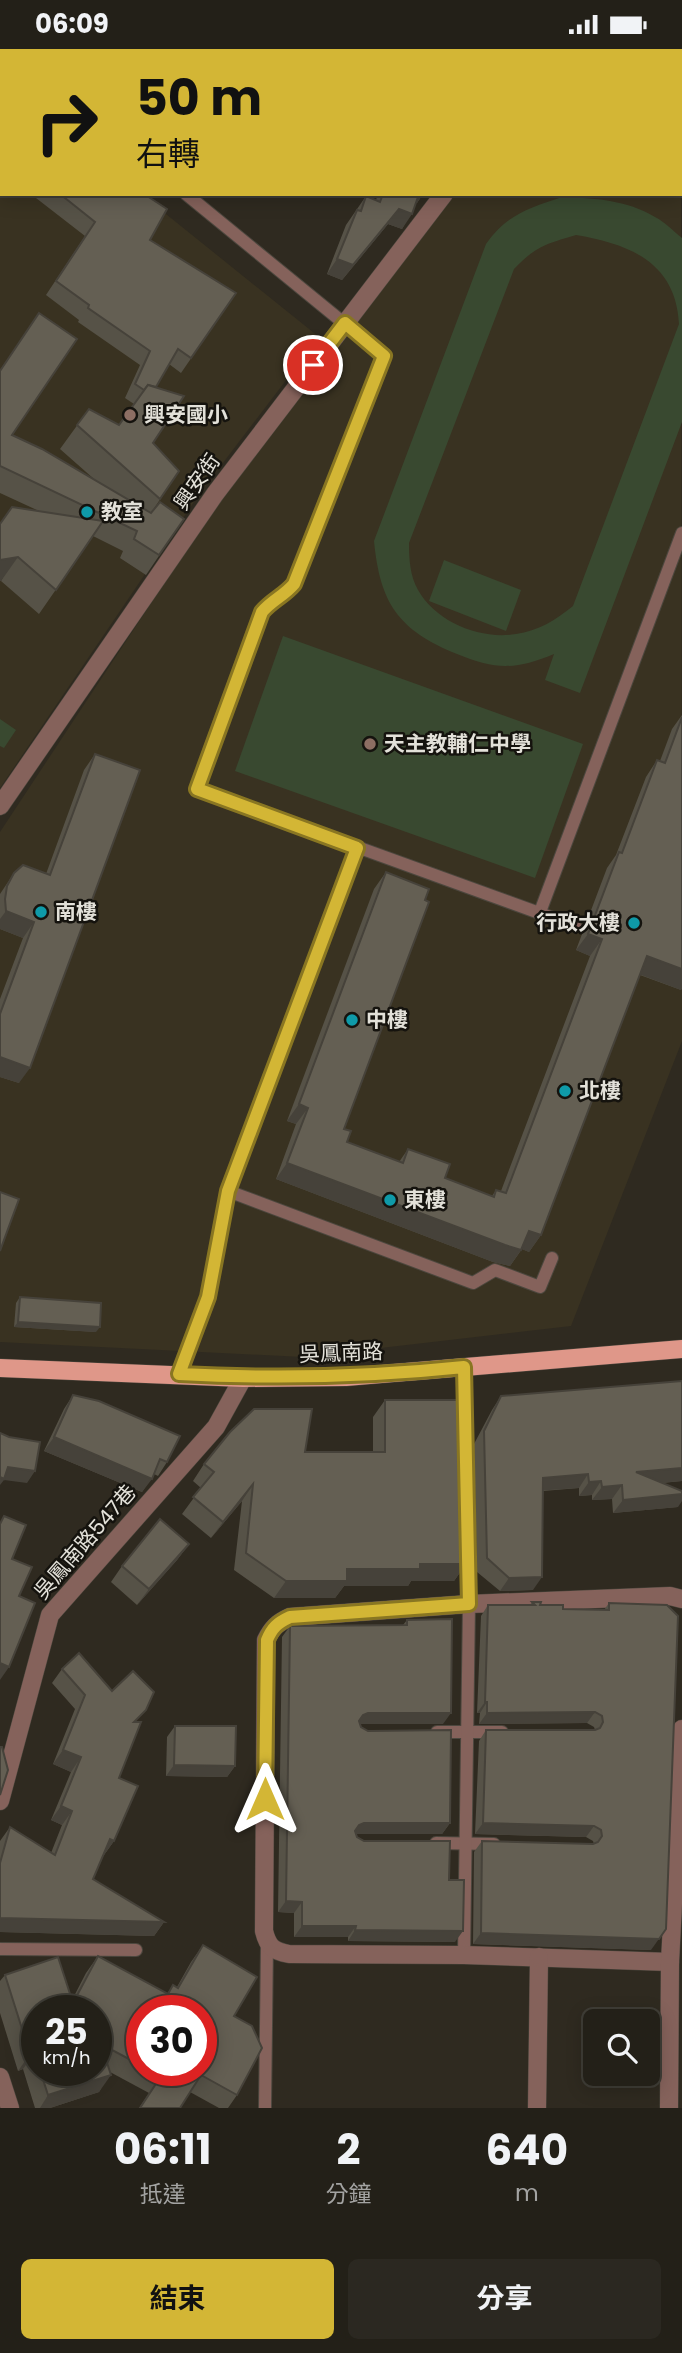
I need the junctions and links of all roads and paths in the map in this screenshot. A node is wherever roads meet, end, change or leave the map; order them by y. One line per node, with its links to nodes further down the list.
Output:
1 (188, 196): 3 (lane)
2 (442, 196): 3 (street, 興安街)
3 (345, 323): 5 (street, 興安街); 6 (lane)
4 (682, 533): 7 (lane)
5 (0, 806)
6 (357, 848): 7 (lane); 9 (lane)
7 (540, 912): 8 (lane)
8 (575, 926)
9 (228, 1191): 10 (lane); 14 (lane)
10 (552, 1258)
11 (682, 1349): 12 (main road, 吳鳳南路)
12 (464, 1367): 15 (main road, 吳鳳南路); 16 (lane)
13 (0, 1368): 14 (main road, 吳鳳南路)
14 (179, 1374): 15 (main road, 吳鳳南路)
15 (243, 1378): 24 (street, 吳鳳南路547巷)
16 (467, 1493)
17 (467, 1521): 19 (lane)
18 (682, 1599): 19 (street)
19 (469, 1604): 21 (lane); 28 (street)
20 (682, 1729): 33 (street)
21 (467, 1731): 22 (lane); 23 (lane); 26 (lane)
22 (427, 1732)
23 (520, 1732)
24 (0, 1801)
25 (425, 1843): 26 (lane)
26 (466, 1843): 27 (lane); 31 (lane)
27 (506, 1844)
28 (267, 1944): 31 (street); 36 (lane)
29 (0, 1949): 30 (lane)
30 (136, 1950)
31 (464, 1955): 32 (street)
32 (539, 1957): 33 (street); 37 (street)
33 (670, 1962): 38 (street)
34 (0, 2077): 35 (street)
35 (10, 2108)
36 (265, 2108)
37 (537, 2108)
38 (669, 2108)

